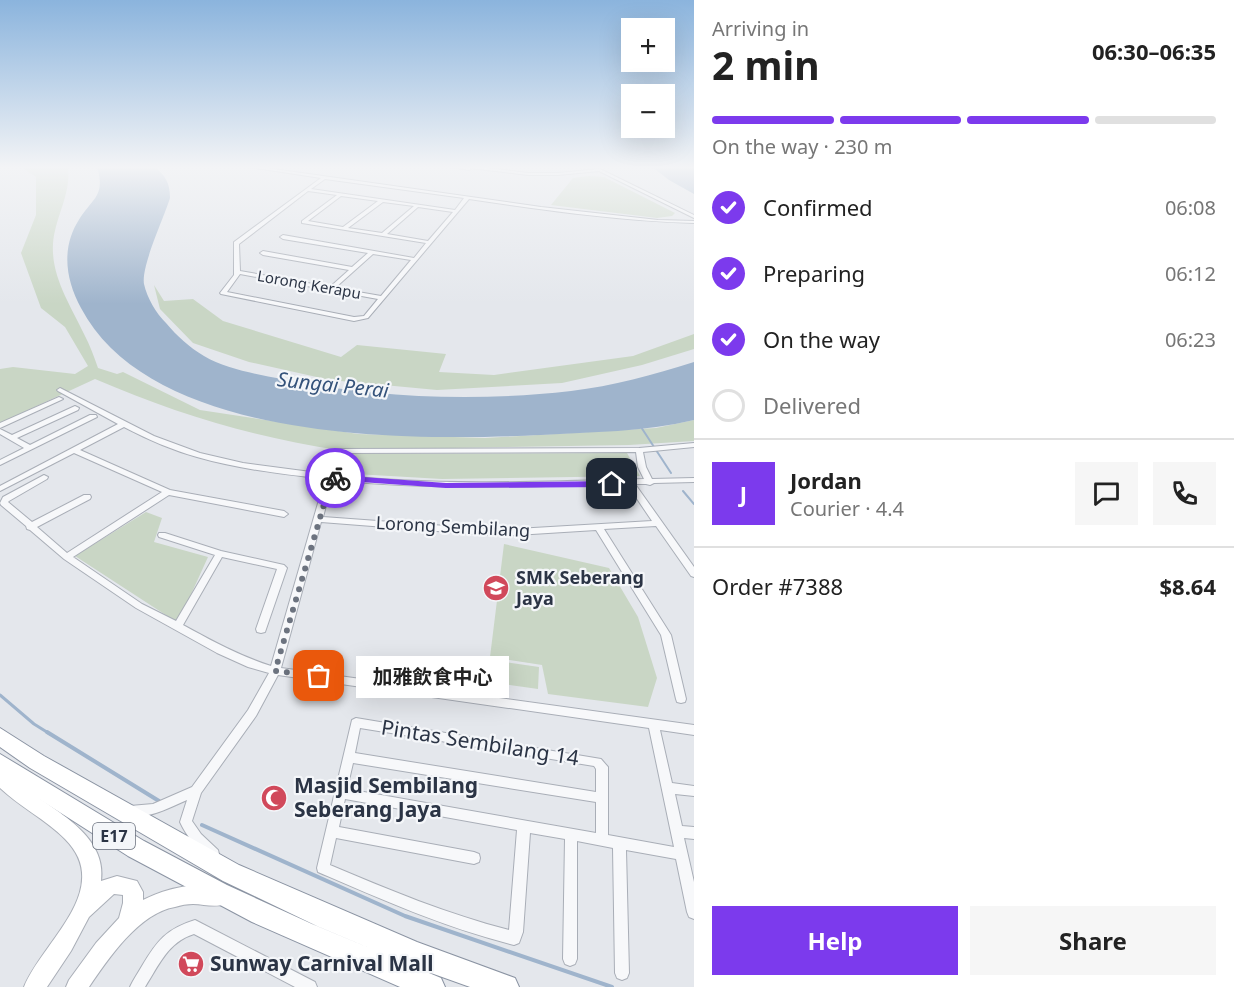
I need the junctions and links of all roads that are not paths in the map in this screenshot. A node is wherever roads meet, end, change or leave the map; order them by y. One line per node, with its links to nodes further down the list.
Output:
1 (278, 212): 17 (street)
2 (317, 212): 9 (street)
3 (366, 212): 9 (street)
4 (410, 212): 10 (street)
5 (454, 212): 12 (street)
6 (576, 212): 8 (street)
7 (678, 212): 8 (street)
8 (693, 220)
9 (344, 228): 10 (street)
10 (383, 235): 12 (street)
11 (283, 237): 13 (street)
12 (428, 242): 15 (street)
13 (371, 252): 15 (street); 16 (street)
14 (263, 254): 16 (street)
15 (413, 260): 19 (street)
16 (353, 269): 18 (street)
17 (238, 272): 18 (street, Lorong Kerapu); 19 (street)
18 (331, 289): 19 (street, Lorong Kerapu)
19 (381, 298)
20 (75, 408): 25 (street)
21 (93, 417): 27 (street)
22 (124, 424): 23 (street); 28 (street); 32 (street)
23 (0, 426)
24 (0, 431): 25 (street)
25 (11, 438): 27 (street)
26 (694, 445): 29 (street)
27 (29, 448): 30 (street)
28 (73, 450): 36 (street); 37 (street)
29 (639, 450): 32 (street); 34 (street)
30 (1, 461)
31 (44, 477): 42 (street)
32 (332, 477): 35 (street); 40 (street)
33 (692, 482): 34 (street)
34 (650, 483): 35 (street)
35 (631, 484): 41 (street)
36 (0, 489)
37 (168, 492): 39 (street); 46 (street)
38 (87, 497): 42 (street)
39 (284, 514)
40 (320, 519): 43 (street, Lorong Sembilang); 50 (street)
41 (659, 523): 43 (street, Lorong Sembilang); 47 (street)
42 (30, 527): 46 (street)
43 (599, 528): 51 (street)
44 (162, 535): 45 (street)
45 (220, 554): 48 (street); 49 (street)
46 (67, 557): 48 (street)
47 (694, 574)
48 (178, 626): 50 (street)
49 (261, 629)
50 (275, 671): 53 (street); 60 (street)
51 (681, 699)
52 (356, 723): 56 (street); 63 (street, Pintas Sembilang 14)
53 (654, 726): 54 (street); 59 (street)
54 (694, 730)
55 (0, 736): 64 (highway, E17)
56 (348, 757): 62 (street); 63 (street)
57 (0, 763): 76 (highway, E17)
58 (0, 776): 78 (main road)
59 (667, 788): 61 (street); 67 (street)
60 (196, 791): 64 (street); 74 (street)
61 (694, 791)
62 (340, 793): 65 (street); 66 (street)
63 (601, 798): 70 (street, Pintas Sembilang 14)
64 (124, 812): 74 (highway, E17)
65 (524, 826): 66 (street); 69 (street)
66 (331, 831): 73 (street)
67 (676, 831): 68 (street); 72 (street)
68 (694, 833)
69 (571, 834): 70 (street); 80 (street)
70 (602, 840): 71 (street)
71 (619, 843): 72 (street); 81 (street)
72 (681, 854): 75 (street)
73 (474, 858)
74 (231, 873): 87 (highway, E17)
75 (690, 877): 77 (street)
76 (234, 901): 79 (main road); 86 (highway, E17)
77 (694, 912)
78 (82, 913): 79 (main road); 82 (main road)
79 (128, 920): 83 (main road)
80 (570, 959)
81 (622, 973)
82 (34, 987)
83 (76, 987)
84 (137, 987): 85 (street)
85 (310, 987)
86 (432, 987)
87 (506, 987)

